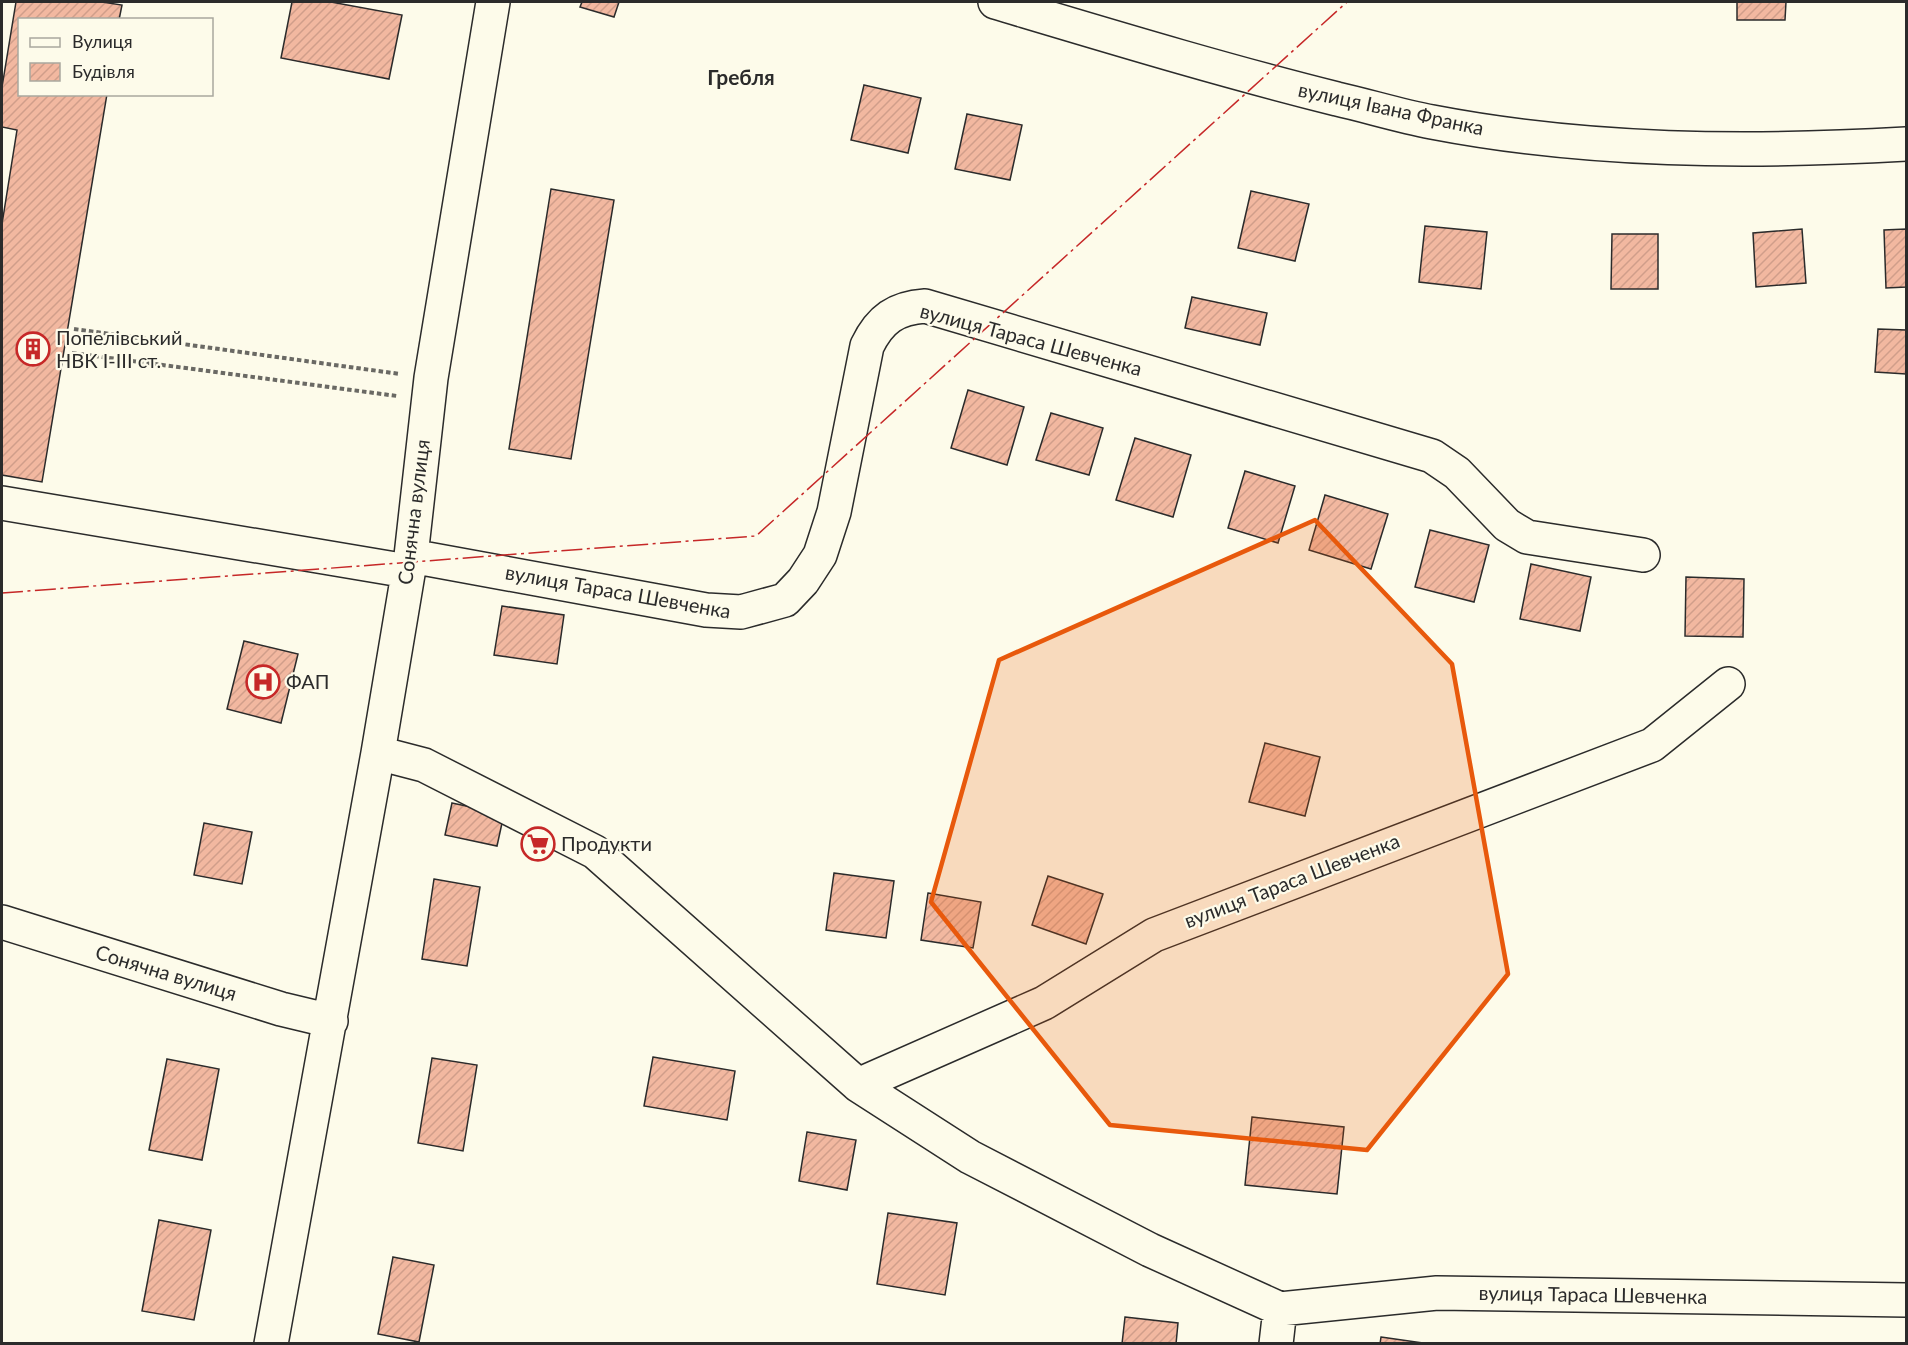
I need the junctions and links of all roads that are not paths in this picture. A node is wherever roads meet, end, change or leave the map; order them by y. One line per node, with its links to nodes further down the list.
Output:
1 (494, 2): 6 (street, Сонячна вулиця)
2 (995, 2): 3 (street, вулиця Івана Франка)
3 (1906, 144)
4 (2, 503): 6 (street, вулиця Тараса Шевченка)
5 (1643, 555): 6 (street, вулиця Тараса Шевченка)
6 (409, 563): 8 (street, Сонячна вулиця)
7 (1728, 684): 11 (street, вулиця Тараса Шевченка)
8 (378, 753): 10 (street, Сонячна вулиця); 11 (street, вулиця Тараса Шевченка)
9 (2, 922): 10 (street, Сонячна вулиця)
10 (331, 1021): 14 (street, Сонячна вулиця)
11 (858, 1085): 13 (street, вулиця Тараса Шевченка)
12 (1906, 1300): 13 (street, вулиця Тараса Шевченка)
13 (1280, 1308): 15 (street)
14 (272, 1344)
15 (1276, 1344)

